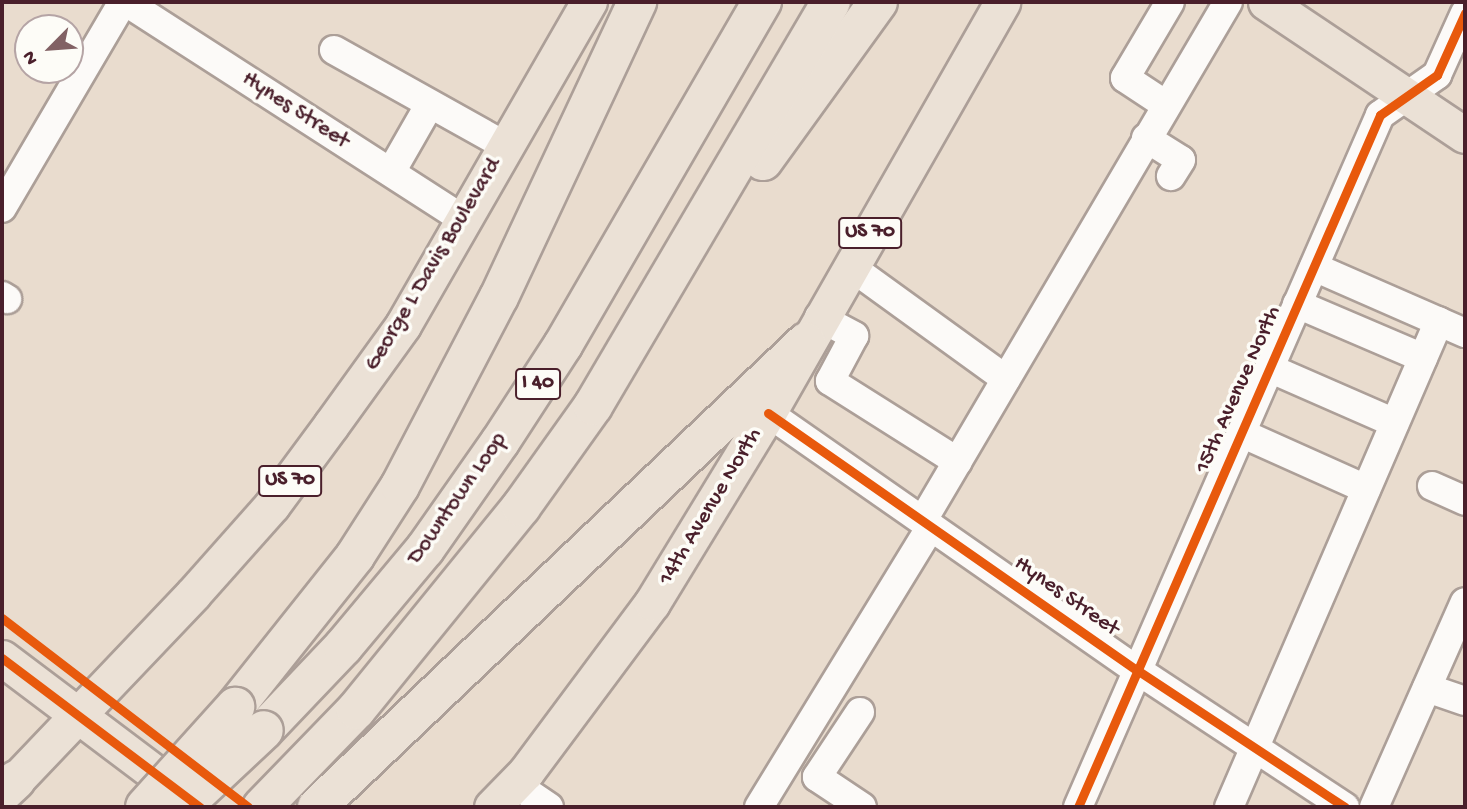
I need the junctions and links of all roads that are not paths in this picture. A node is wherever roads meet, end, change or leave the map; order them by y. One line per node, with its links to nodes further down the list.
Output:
1 (125, 2): 21 (street, Hynes Street); 23 (street)
2 (589, 2): 19 (main road, George L Davis Boulevard / US 70)
3 (637, 2): 54 (highway, bridge)
4 (736, 2): 20 (highway)
5 (762, 2): 20 (highway, Downtown Loop / I 40)
6 (831, 2): 25 (highway, I 40)
7 (878, 2): 25 (highway)
8 (1002, 2): 26 (main road, 14th Avenue North / US 70)
9 (1170, 2): 16 (street)
10 (1228, 2): 16 (street)
11 (1266, 2): 14 (main road)
12 (1465, 13): 14 (street, 15th Avenue North)
13 (334, 50): 15 (street)
14 (1407, 94): 17 (main road); 27 (street, 15th Avenue North)
15 (430, 104): 19 (street); 21 (street)
16 (1166, 105): 18 (street)
17 (1465, 135)
18 (1146, 138): 22 (street); 34 (street)
19 (506, 146): 24 (main road, George L Davis Boulevard / US 70)
20 (671, 160): 55 (highway, Downtown Loop / I 40, bridge)
21 (391, 172): 24 (street, Hynes Street)
22 (1171, 176)
23 (2, 208)
24 (464, 220): 49 (main road, George L Davis Boulevard / US 70)
25 (704, 224): 57 (highway, I 40)
26 (851, 267): 30 (main road, 14th Avenue North / US 70); 34 (street)
27 (1314, 267): 28 (street, 15th Avenue North); 29 (street)
28 (1297, 304): 32 (street); 33 (street, 15th Avenue North)
29 (1439, 321): 31 (street); 32 (street)
30 (813, 329): 35 (main road, 14th Avenue North / US 70); 38 (street); 52 (highway)
31 (1465, 333)
32 (1423, 358): 36 (street)
33 (1269, 368): 36 (street); 37 (street, 15th Avenue North)
34 (1006, 379): 38 (street)
35 (768, 413): 42 (street, Hynes Street); 53 (main road, 14th Avenue North / US 70)
36 (1395, 423): 40 (street)
37 (1241, 433): 40 (street); 45 (street, 15th Avenue North)
38 (958, 462): 42 (street)
39 (1432, 486): 41 (street)
40 (1366, 489): 50 (street)
41 (1465, 501)
42 (927, 523): 45 (street, Hynes Street); 59 (street)
43 (1465, 602): 46 (street)
44 (2, 658): 49 (main road)
45 (1137, 670): 50 (street, Hynes Street); 61 (street, 15th Avenue North)
46 (1427, 688): 47 (street); 64 (street)
47 (1465, 701)
48 (860, 712): 60 (street)
49 (81, 715): 51 (main road, George L Davis Boulevard); 56 (main road)
50 (1254, 747): 62 (street); 63 (street, Hynes Street)
51 (6, 788)
52 (331, 796)
53 (503, 796): 58 (street)
54 (145, 807)
55 (182, 807)
56 (200, 807)
57 (262, 807)
58 (549, 807)
59 (758, 807)
60 (862, 807)
61 (1078, 807)
62 (1228, 807)
63 (1345, 807)
64 (1374, 807)

